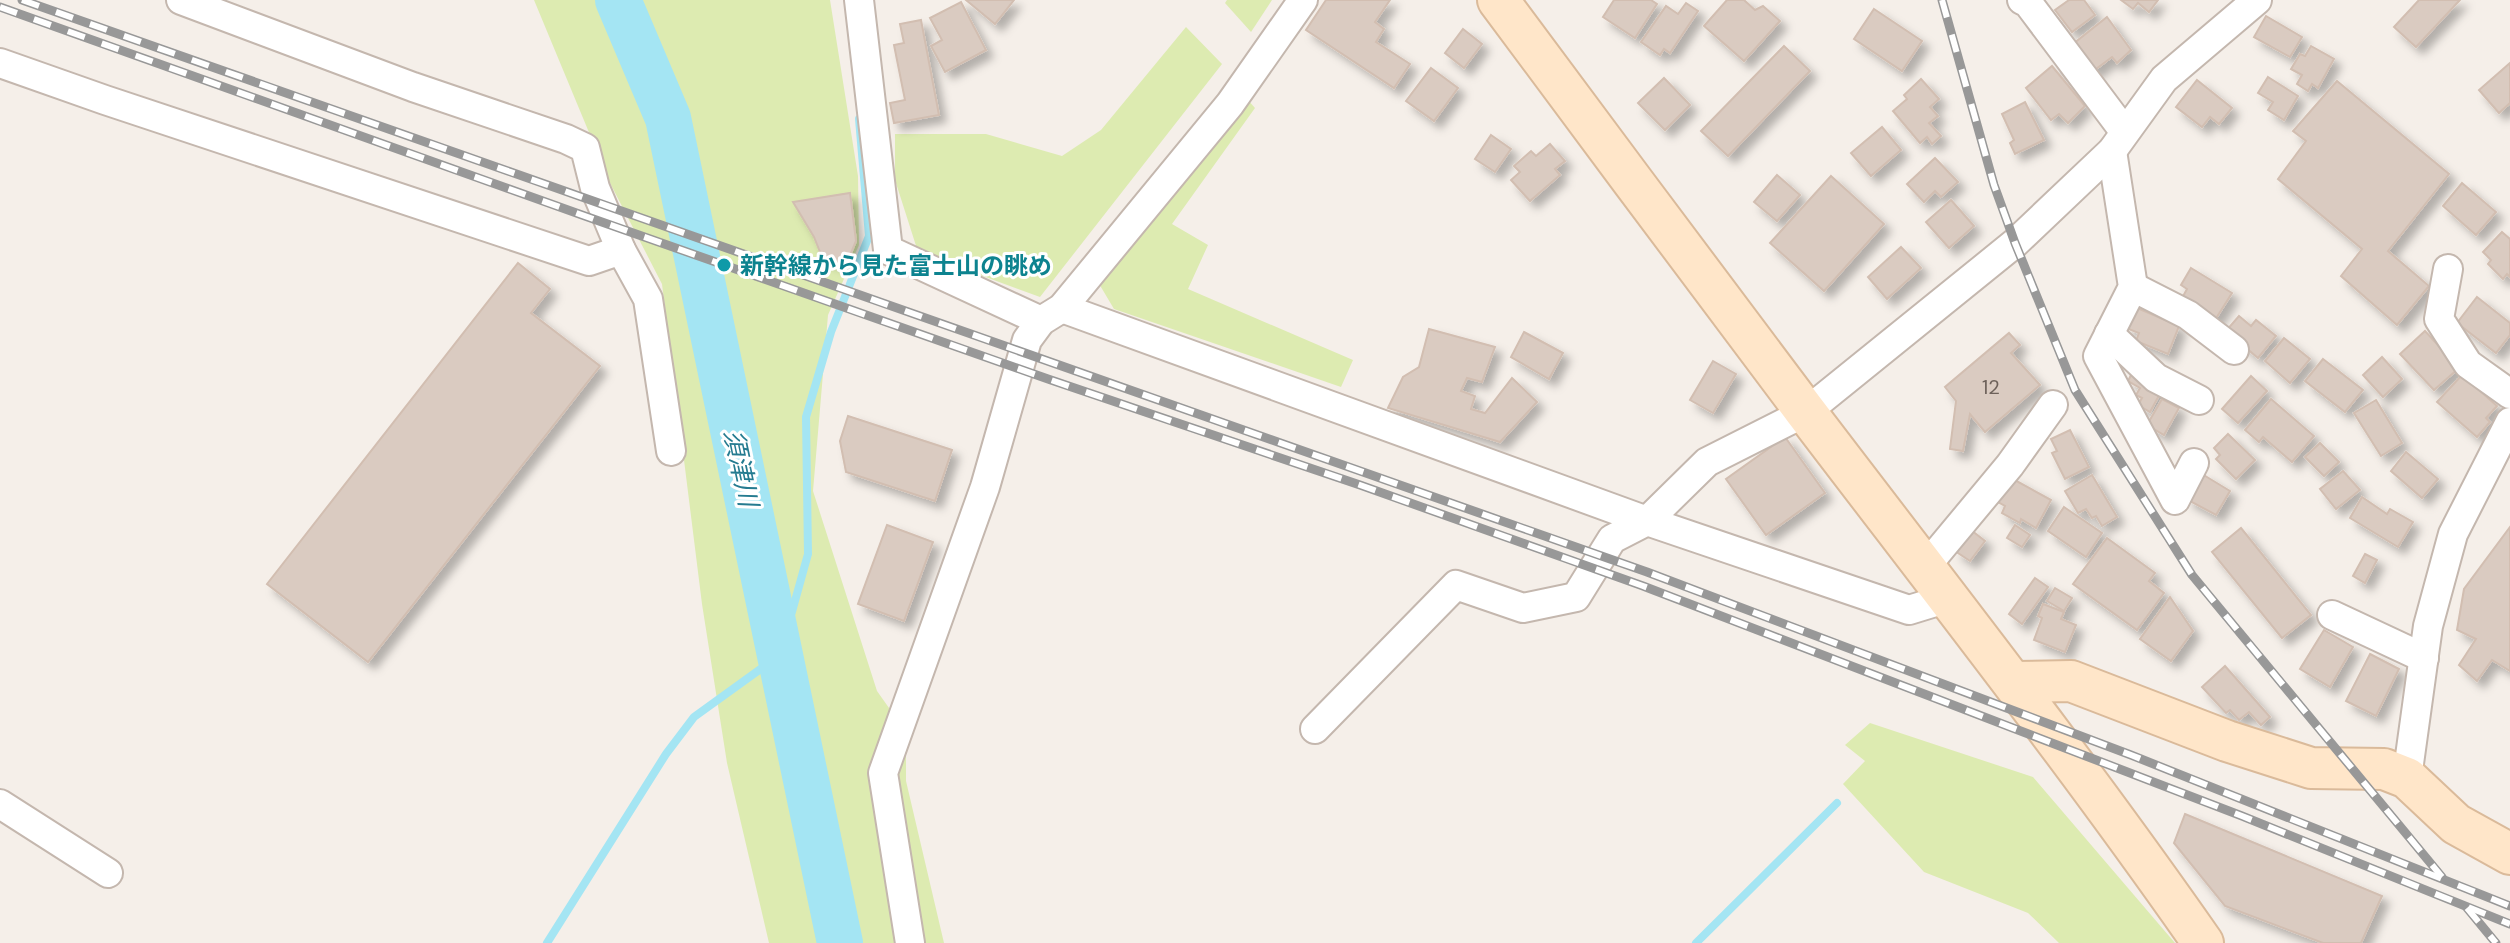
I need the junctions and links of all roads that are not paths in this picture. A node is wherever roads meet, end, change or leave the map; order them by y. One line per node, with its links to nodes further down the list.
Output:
1 (181, 0): 9 (street)
2 (859, 0): 12 (street)
3 (1303, 0): 12 (street)
4 (1498, 0): 18 (street)
5 (2257, 0): 8 (street)
6 (2027, 1): 8 (street)
7 (0, 63): 9 (street)
8 (2118, 141): 11 (street); 18 (street)
9 (621, 250): 20 (street)
10 (2448, 269): 15 (street)
11 (2133, 287): 13 (street); 14 (street)
12 (1051, 315): 22 (street); 32 (street)
13 (2109, 334): 16 (street); 21 (street)
14 (2234, 350)
15 (2510, 394)
16 (2199, 400)
17 (2053, 405): 23 (street)
18 (1806, 412): 22 (street); 23 (street)
19 (2510, 422): 25 (street)
20 (671, 451)
21 (2194, 463)
22 (1647, 521): 23 (street); 27 (street)
23 (1937, 582): 26 (street)
24 (2332, 615): 25 (street)
25 (2424, 658): 28 (street)
26 (2014, 682): 28 (street); 33 (street)
27 (1315, 729)
28 (2407, 778): 30 (street)
29 (0, 804): 31 (street)
30 (2510, 854)
31 (108, 873)
32 (910, 943)
33 (2203, 943)

